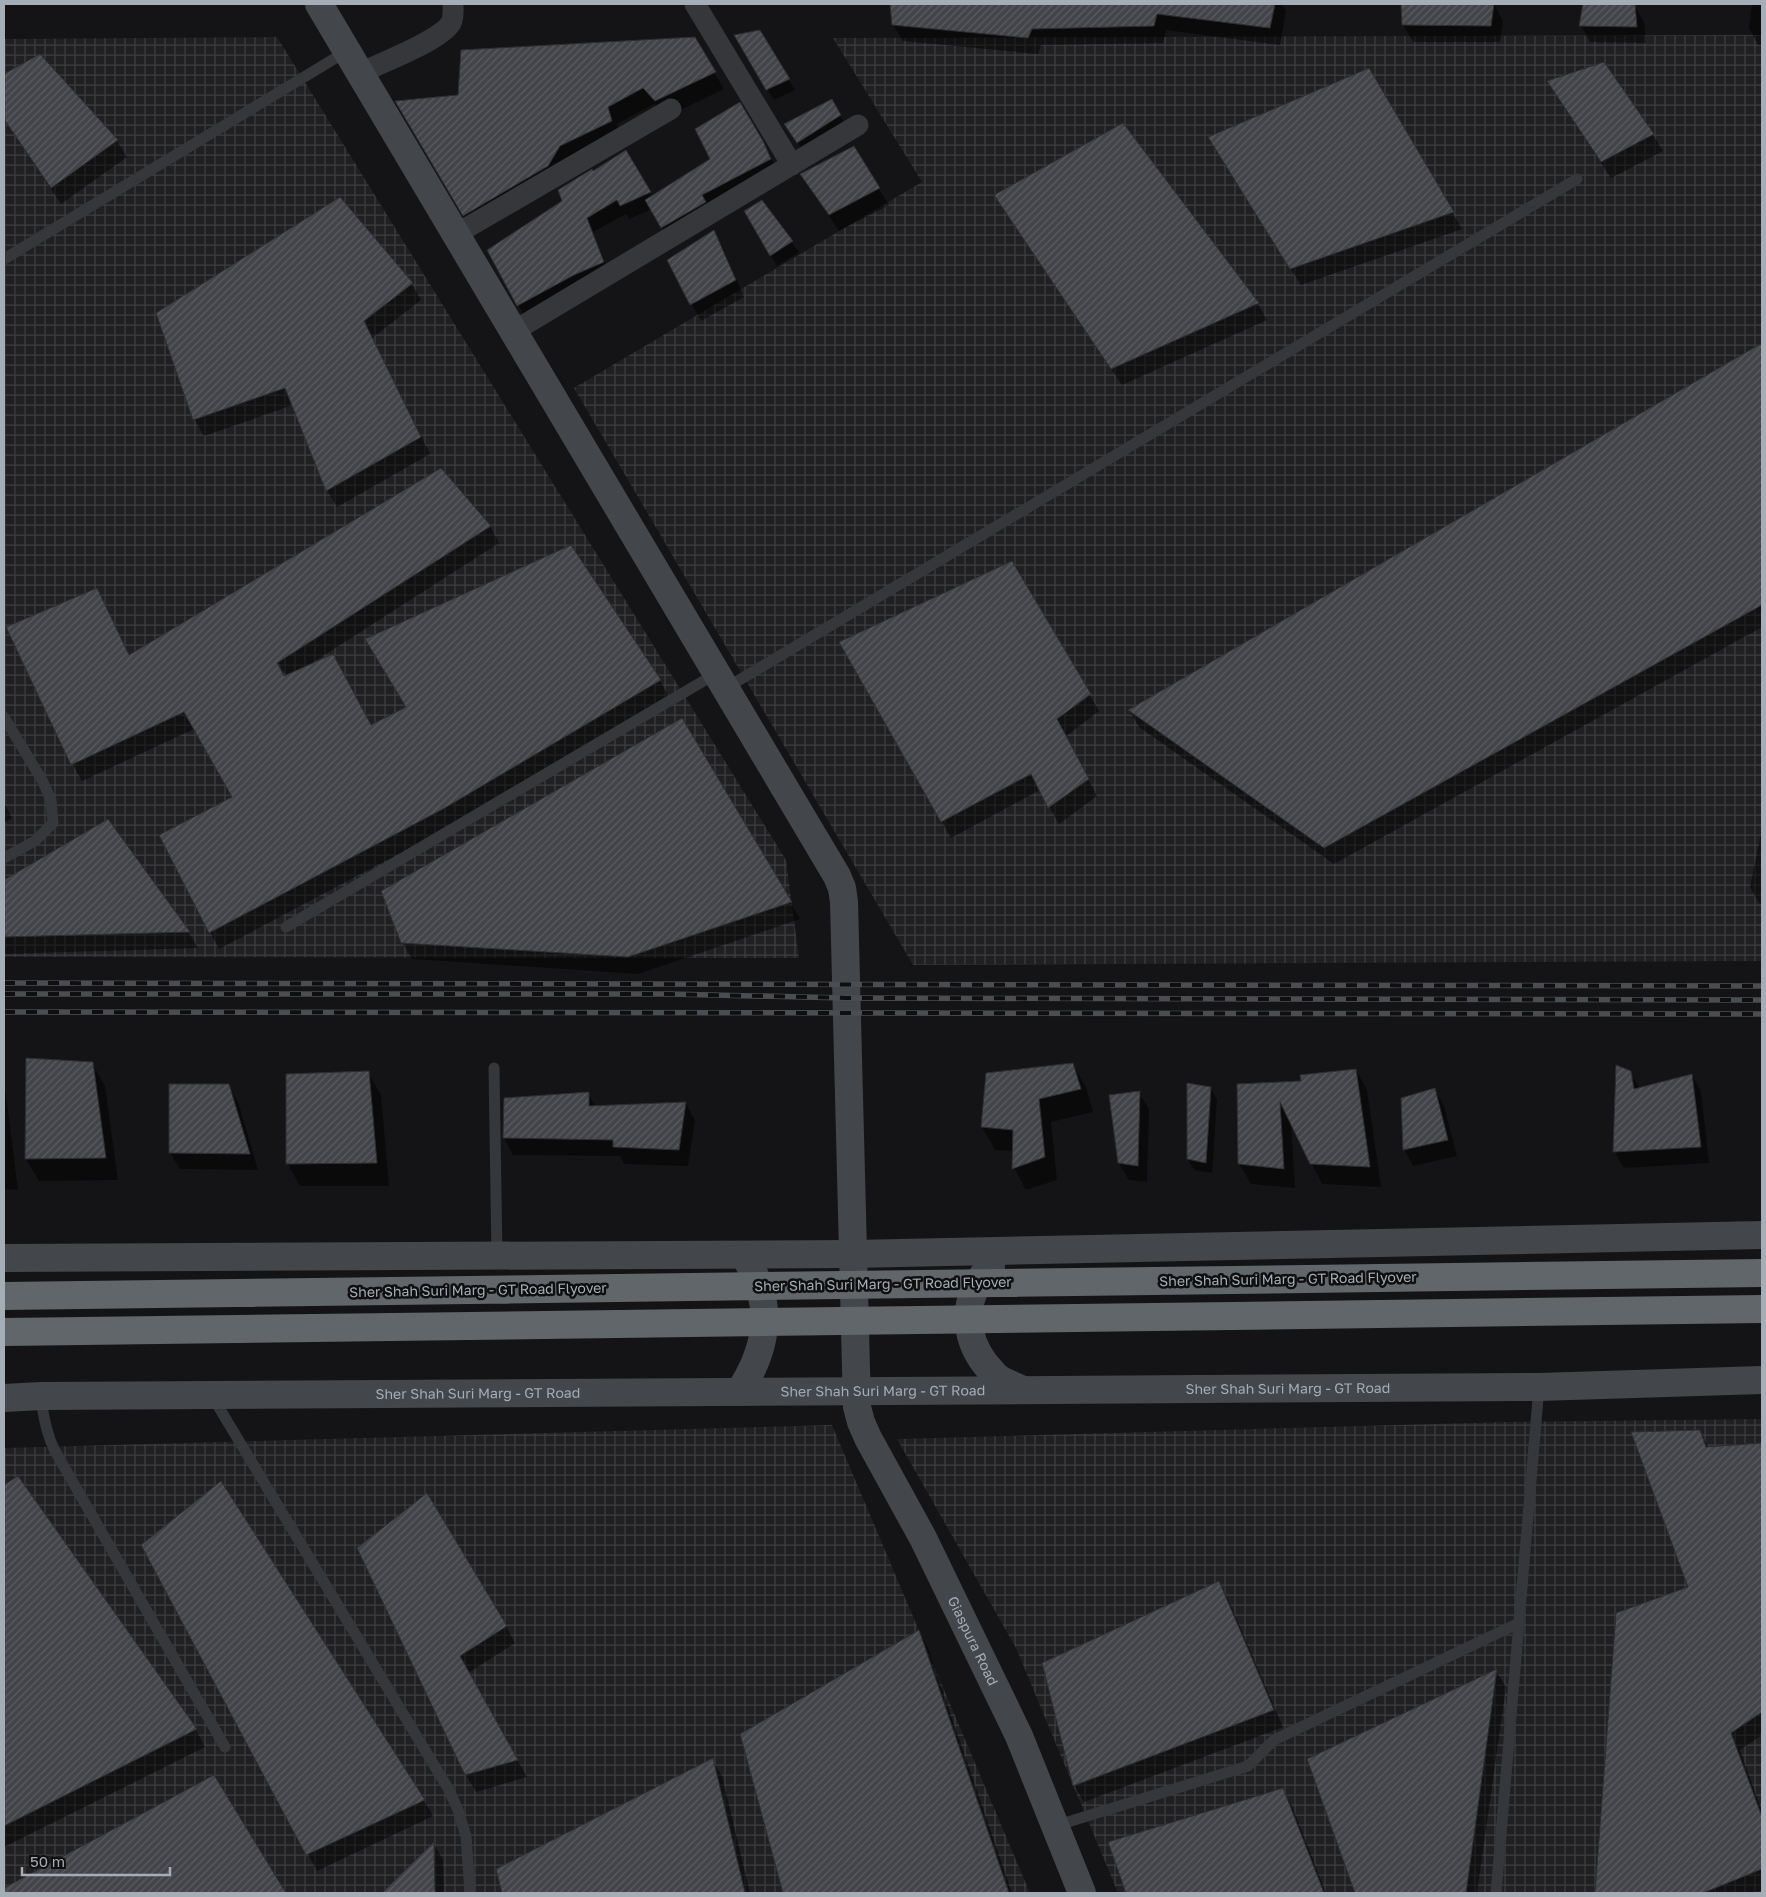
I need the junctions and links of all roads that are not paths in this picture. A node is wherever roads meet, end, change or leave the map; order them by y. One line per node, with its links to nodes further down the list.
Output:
1 (319, 4): 4 (street, Giaspura Road)
2 (453, 4): 4 (street)
3 (695, 4): 7 (street)
4 (354, 62): 9 (street, Giaspura Road); 10 (lane)
5 (671, 109): 9 (street)
6 (858, 126): 7 (street)
7 (792, 165): 11 (street)
8 (1577, 179): 12 (lane)
9 (456, 234): 11 (street, Giaspura Road)
10 (4, 259)
11 (514, 331): 12 (street, Giaspura Road)
12 (722, 680): 15 (lane); 20 (street, Giaspura Road)
13 (4, 717): 14 (lane)
14 (4, 858)
15 (286, 927)
16 (494, 1068): 21 (lane)
17 (1762, 1235): 18 (street)
18 (1011, 1251): 20 (street); 29 (street)
19 (743, 1254): 20 (street); 21 (street); 30 (street)
20 (854, 1254): 31 (street, Giaspura Road)
21 (496, 1256): 22 (street)
22 (4, 1258)
23 (1762, 1273): 24 (highway, Sher Shah Suri Marg - GT Road Flyover, bridge)
24 (4, 1296)
25 (1762, 1309): 26 (highway, bridge)
26 (4, 1332)
27 (1762, 1380): 28 (street, Sher Shah Suri Marg - GT Road)
28 (1539, 1387): 29 (street, Sher Shah Suri Marg - GT Road); 35 (lane)
29 (1021, 1389): 31 (street, Sher Shah Suri Marg - GT Road)
30 (739, 1392): 31 (street, Sher Shah Suri Marg - GT Road); 32 (street, Sher Shah Suri Marg - GT Road)
31 (856, 1392): 37 (street, Giaspura Road)
32 (212, 1395): 33 (street, Sher Shah Suri Marg - GT Road); 38 (lane)
33 (41, 1396): 34 (street, Sher Shah Suri Marg - GT Road); 36 (lane)
34 (4, 1398)
35 (1519, 1623): 37 (lane); 40 (lane)
36 (225, 1747)
37 (1055, 1826): 39 (street, Giaspura Road)
38 (470, 1893)
39 (1082, 1893)
40 (1496, 1893)

